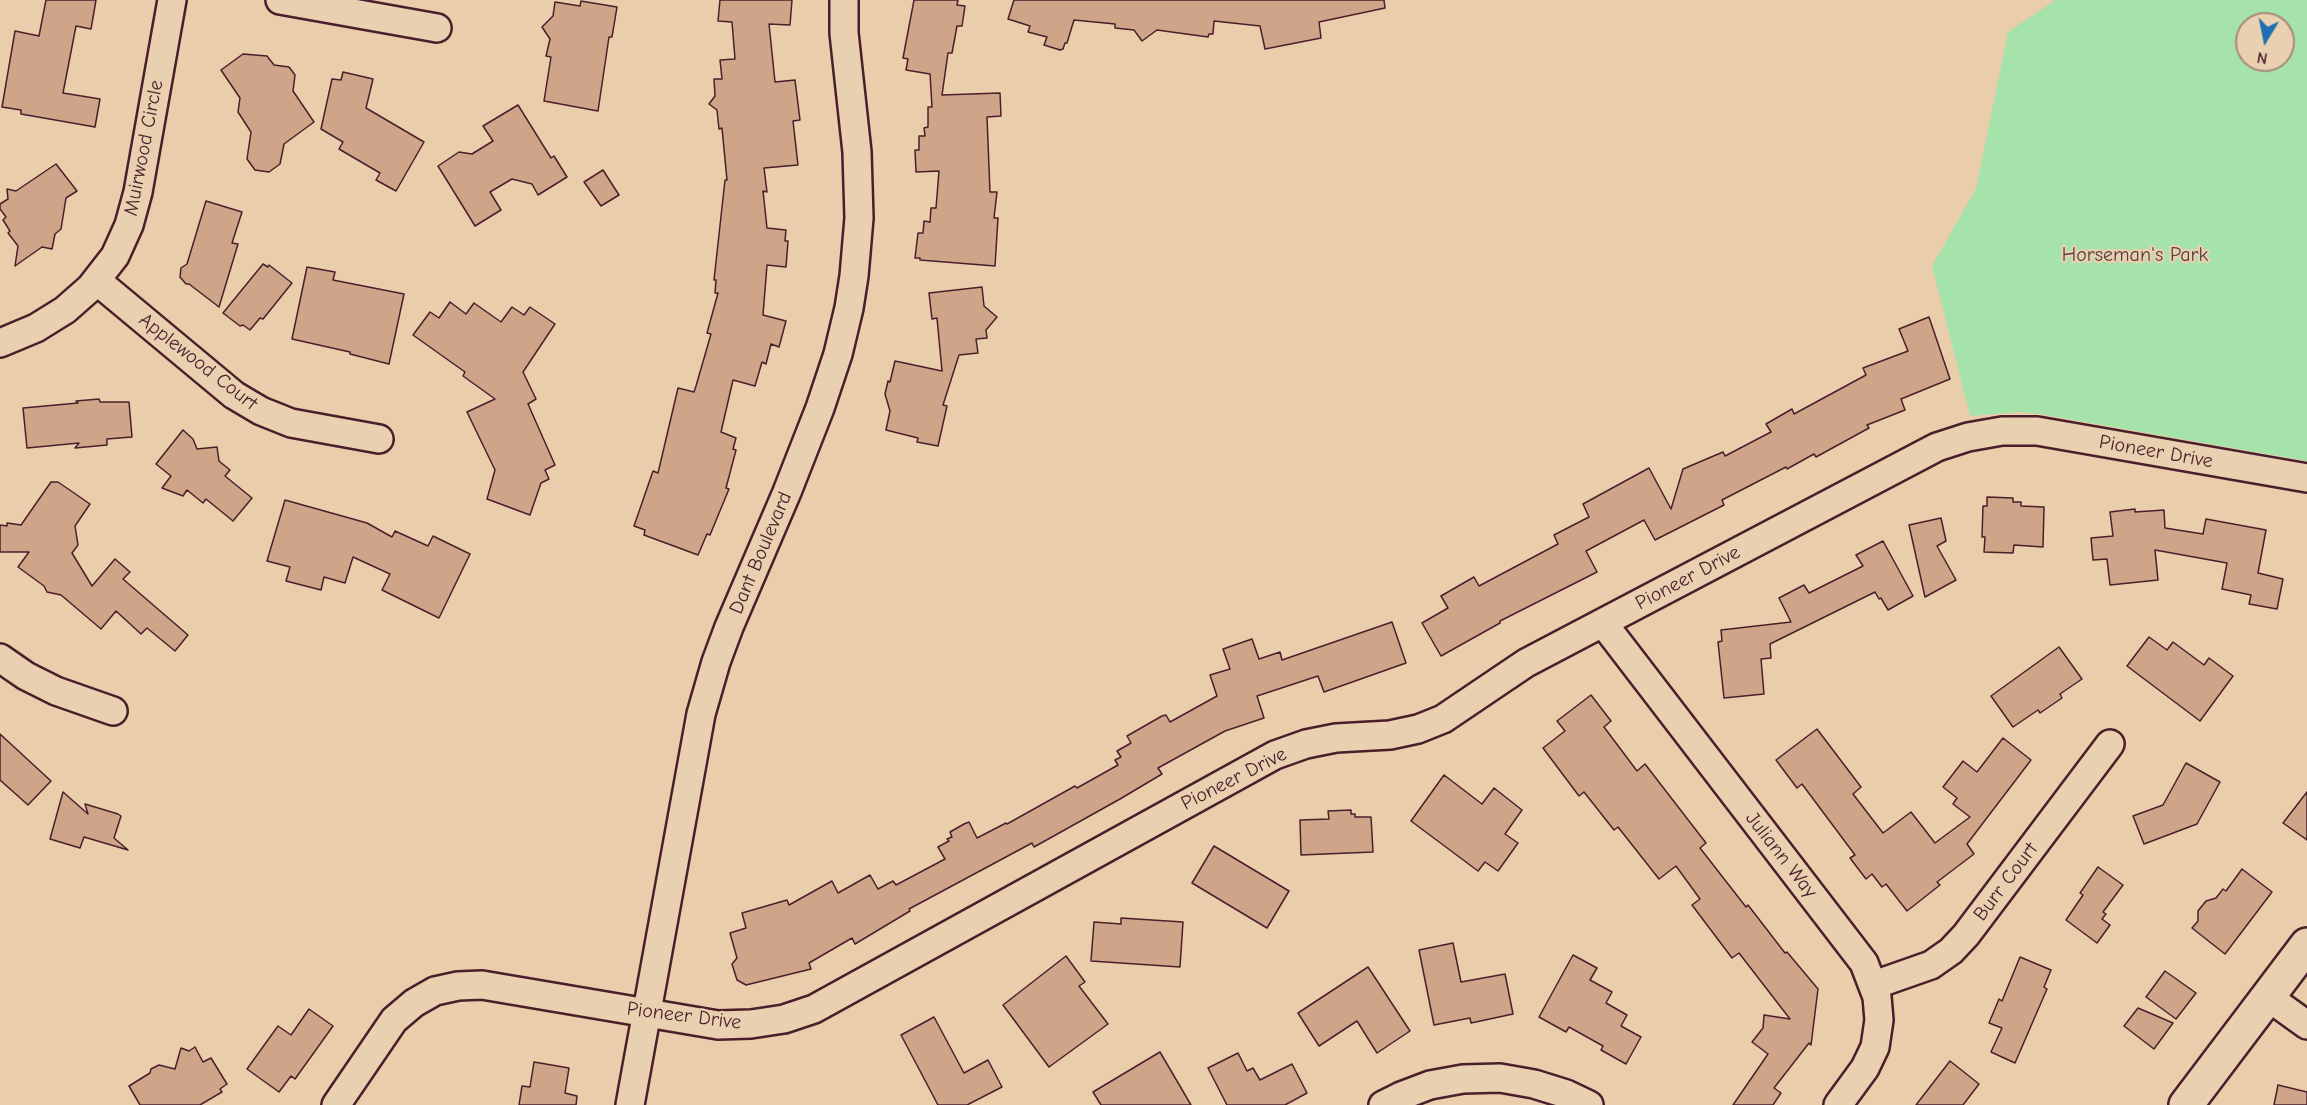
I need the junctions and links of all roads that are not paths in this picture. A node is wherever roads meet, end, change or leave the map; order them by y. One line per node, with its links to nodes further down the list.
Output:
1 (172, 0): 5 (street, Muirwood Circle)
2 (280, 0): 4 (street)
3 (844, 0): 16 (street, Dant Boulevard)
4 (436, 28)
5 (97, 281): 6 (street, Muirwood Circle); 7 (street, Applewood Court)
6 (0, 343)
7 (379, 439)
8 (2307, 478): 9 (street, Pioneer Drive)
9 (1603, 623): 14 (street, Juliann Way); 16 (street, Pioneer Drive)
10 (0, 658): 11 (street)
11 (113, 711)
12 (2110, 744): 14 (street, Burr Court)
13 (2307, 945): 15 (street)
14 (1874, 985): 22 (street, Juliann Way)
15 (2268, 997): 17 (street); 23 (street)
16 (646, 1014): 18 (street, Pioneer Drive); 19 (street, Dant Boulevard)
17 (2307, 1026)
18 (336, 1105)
19 (630, 1105)
20 (1383, 1105): 21 (street)
21 (1587, 1105)
22 (1838, 1105)
23 (2186, 1105)

